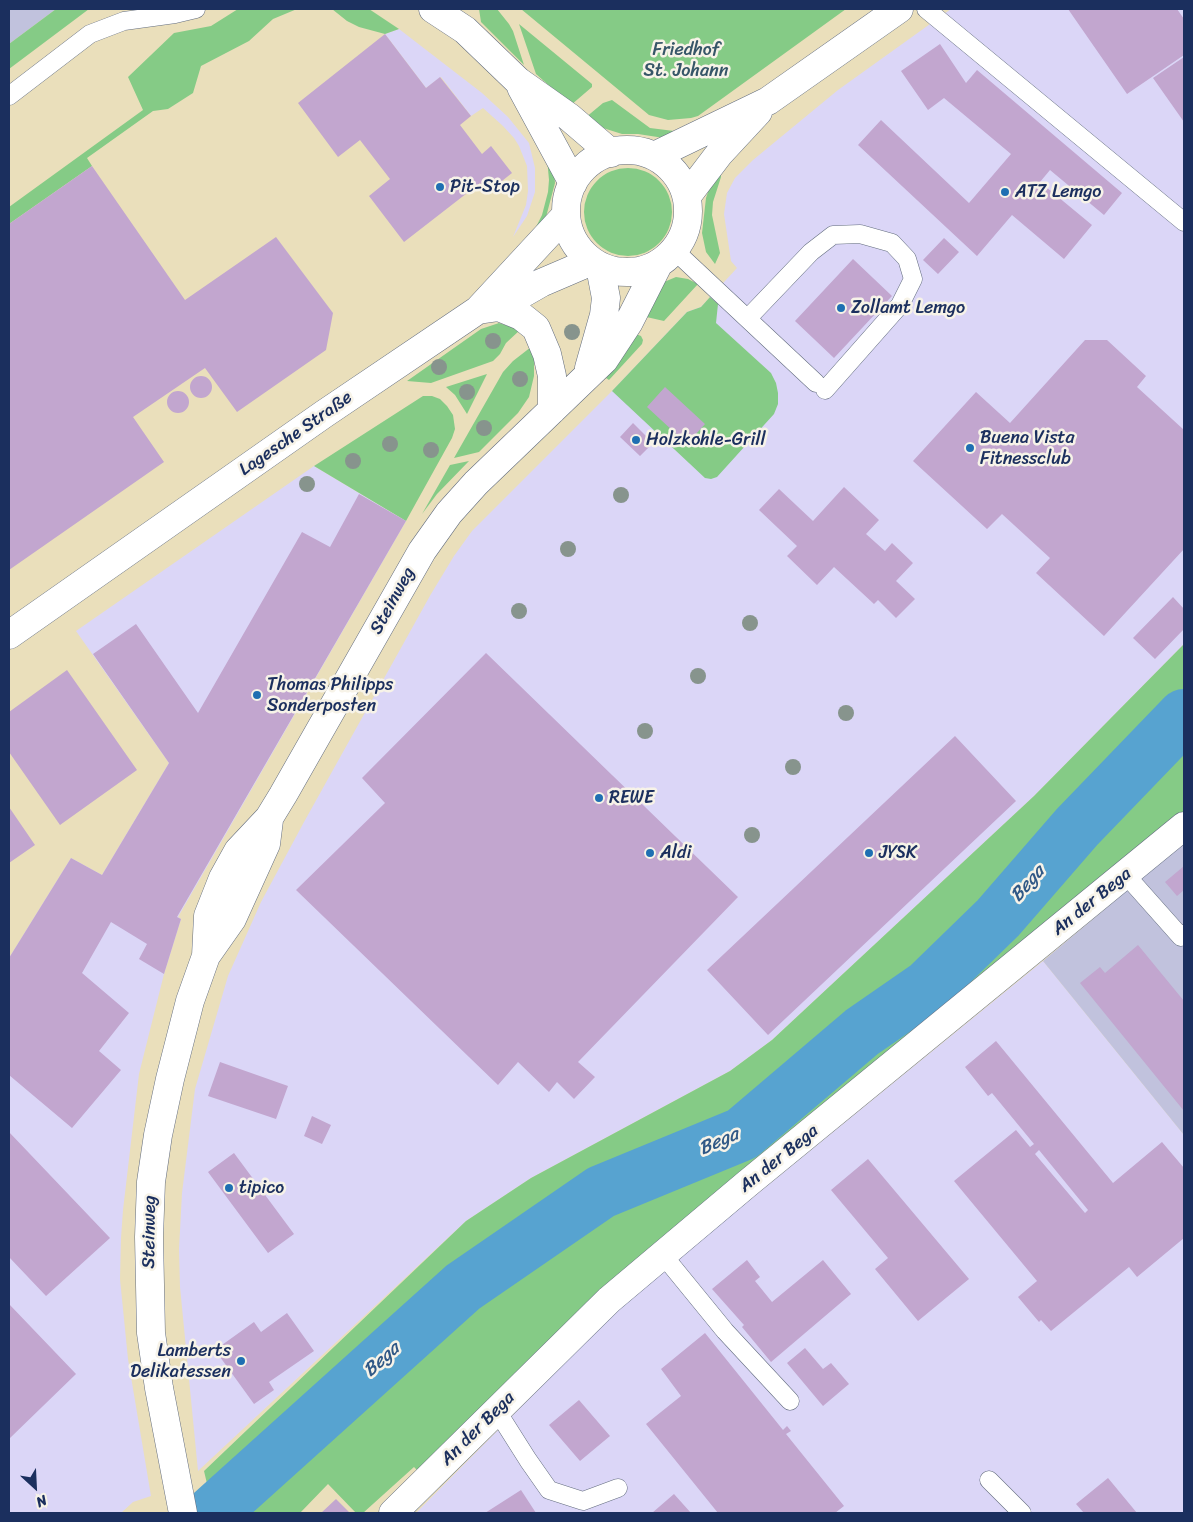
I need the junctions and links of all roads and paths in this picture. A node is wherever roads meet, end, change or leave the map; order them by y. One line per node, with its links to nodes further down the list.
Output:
1 (196, 9): 6 (lane)
2 (433, 9): 5 (street)
3 (899, 9): 7 (street)
4 (926, 9): 13 (lane)
5 (518, 81): 8 (street); 10 (street)
6 (9, 96)
7 (768, 101): 9 (street); 11 (street)
8 (611, 153): 9 (street); 10 (street)
9 (654, 156): 11 (street)
10 (573, 183): 12 (street)
11 (687, 196): 14 (street)
12 (566, 215): 15 (street); 16 (street, Lagesche Straße)
13 (1184, 222)
14 (666, 256): 15 (street); 17 (lane); 18 (street, Steinweg)
15 (595, 264): 16 (street, Lagesche Straße); 18 (street)
16 (488, 309): 19 (street); 20 (street, Lagesche Straße)
17 (748, 318): 17 (lane)
18 (587, 377): 19 (street, Steinweg)
19 (552, 410): 29 (street, Steinweg)
20 (9, 635)
21 (1184, 826): 22 (street, An der Bega)
22 (1125, 874): 23 (lane); 24 (street, An der Bega)
23 (1184, 934)
24 (663, 1256): 25 (lane); 26 (street, An der Bega)
25 (790, 1401)
26 (497, 1411): 28 (lane); 30 (street, An der Bega)
27 (989, 1480): 31 (lane)
28 (618, 1488)
29 (183, 1513)
30 (393, 1513)
31 (1020, 1513)

